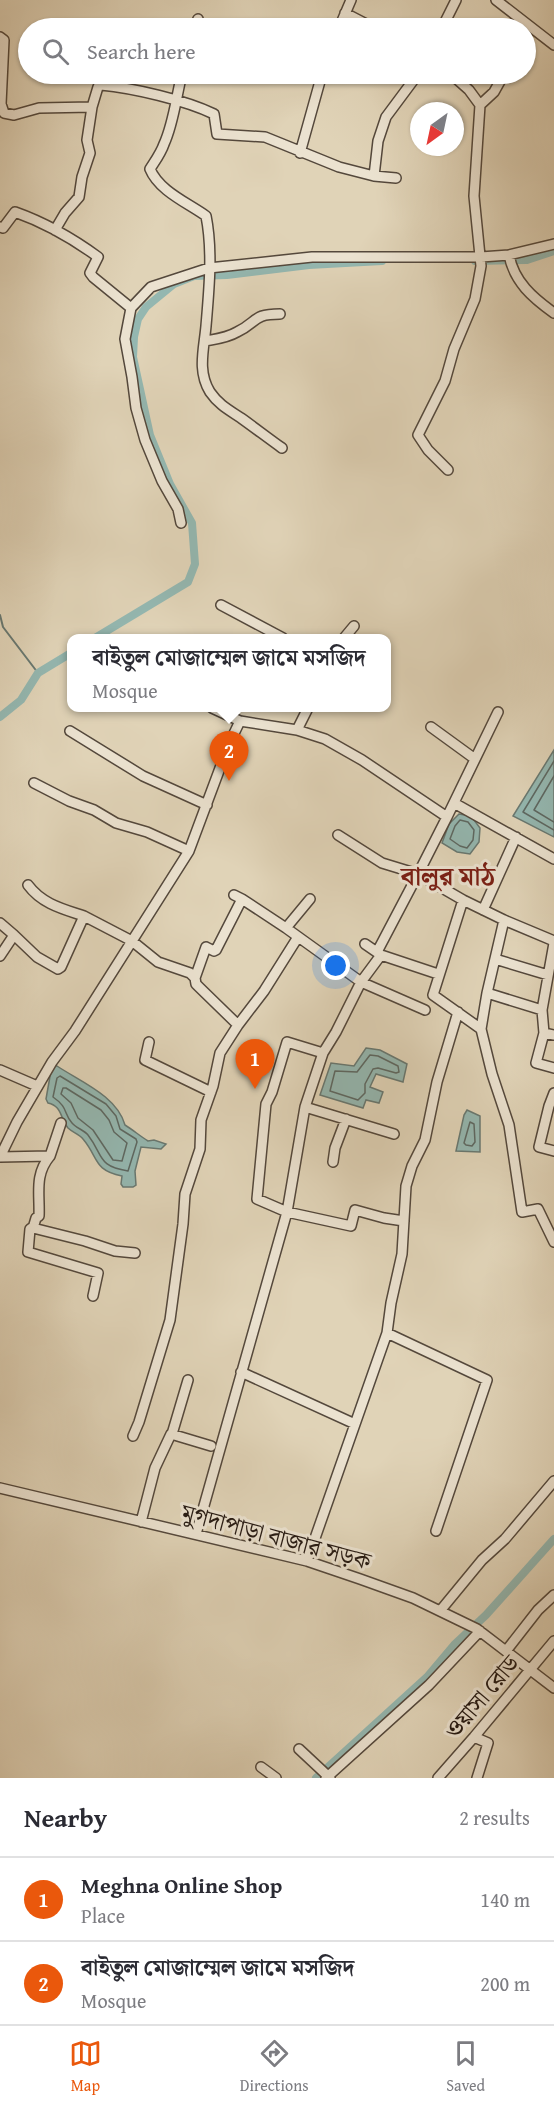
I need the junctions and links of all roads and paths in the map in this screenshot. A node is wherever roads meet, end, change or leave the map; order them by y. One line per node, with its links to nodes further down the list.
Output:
1 (351, 0): 4 (street)
2 (456, 0): 7 (street)
3 (496, 0): 8 (street)
4 (345, 13): 5 (street); 6 (street)
5 (343, 18)
6 (355, 18)
7 (447, 18)
8 (518, 18)
9 (536, 32): 11 (street)
10 (0, 37): 19 (street)
11 (554, 45)
12 (179, 84): 17 (street)
13 (319, 84): 20 (street)
14 (411, 84): 21 (street)
15 (462, 84): 18 (street)
16 (498, 84): 18 (street)
17 (174, 101): 19 (street); 20 (street); 28 (street)
18 (480, 105): 27 (street)
19 (92, 107): 24 (street)
20 (300, 153): 21 (street)
21 (374, 176): 22 (street)
22 (396, 178)
23 (0, 227): 24 (street)
24 (55, 230): 29 (street)
25 (554, 244): 26 (street)
26 (510, 260): 27 (street); 30 (street)
27 (481, 261): 28 (street); 34 (street)
28 (209, 274): 29 (street); 32 (street)
29 (131, 308): 35 (street)
30 (554, 313)
31 (280, 314): 32 (street)
32 (205, 341): 33 (street)
33 (282, 448)
34 (448, 470)
35 (181, 523)
36 (221, 605): 38 (street)
37 (354, 626): 39 (street)
38 (274, 634)
39 (348, 634)
40 (221, 712): 43 (street)
41 (306, 712): 46 (street)
42 (498, 712): 47 (street)
43 (240, 721): 46 (street); 50 (street)
44 (430, 727): 47 (street)
45 (70, 730): 50 (street)
46 (297, 730): 51 (street)
47 (475, 759): 49 (street)
48 (34, 783): 54 (street)
49 (454, 803): 51 (street); 53 (street)
50 (207, 806): 54 (street)
51 (447, 817): 56 (street)
52 (338, 835): 56 (street)
53 (516, 837): 55 (street); 60 (street)
54 (189, 851): 67 (street)
55 (554, 859)
56 (418, 874): 59 (street); 70 (street)
57 (28, 885): 61 (street)
58 (309, 899): 64 (street)
59 (463, 900): 60 (street); 73 (street)
60 (483, 910): 62 (street)
61 (84, 916): 65 (street); 67 (street)
62 (504, 920): 68 (street); 72 (street)
63 (0, 923): 65 (street)
64 (286, 928): 66 (street); 75 (street)
65 (14, 934): 71 (street)
66 (298, 937): 76 (street); 81 (street)
67 (132, 941): 75 (street); 89 (street)
68 (554, 942): 74 (street)
69 (365, 944): 70 (street)
70 (379, 953): 73 (street); 76 (street)
71 (0, 956)
72 (495, 959): 74 (street); 77 (street)
73 (438, 974): 80 (street)
74 (548, 975): 79 (street)
75 (195, 978): 81 (street)
76 (361, 982): 78 (street); 86 (street)
77 (487, 993): 79 (street); 82 (street)
78 (425, 1010)
79 (542, 1010): 83 (street)
80 (458, 1012): 82 (street); 101 (street)
81 (238, 1025): 90 (street)
82 (481, 1029): 103 (street)
83 (544, 1033): 84 (street); 87 (street)
84 (554, 1035)
85 (149, 1042): 90 (street)
86 (324, 1053): 92 (street); 100 (street)
87 (554, 1068)
88 (0, 1070): 89 (street)
89 (37, 1086): 98 (street)
90 (211, 1092): 111 (street)
91 (554, 1094): 96 (street)
92 (305, 1107): 93 (street); 100 (street)
93 (346, 1119): 95 (street); 99 (street)
94 (61, 1123): 97 (street)
95 (394, 1134)
96 (554, 1151)
97 (50, 1156): 98 (street); 102 (street)
98 (0, 1157)
99 (333, 1162)
100 (287, 1212): 101 (street); 107 (street)
101 (404, 1221): 106 (street)
102 (33, 1227): 104 (street); 105 (street)
103 (554, 1242)
104 (135, 1253)
105 (93, 1296)
106 (387, 1333): 109 (street); 116 (street)
107 (241, 1372): 109 (street); 117 (street)
108 (188, 1380): 110 (street)
109 (355, 1424): 118 (street)
110 (172, 1434): 112 (street); 115 (street)
111 (133, 1436)
112 (211, 1446)
113 (554, 1481): 120 (street)
114 (0, 1488): 115 (street, মুগদাপাড়া বাজার সড়ক)
115 (141, 1522): 117 (street, মুগদাপাড়া বাজার সড়ক)
116 (436, 1531)
117 (195, 1534): 118 (street, মুগদাপাড়া বাজার সড়ক)
118 (307, 1561): 120 (street, মুগদাপাড়া বাজার সড়ক)
119 (554, 1595): 123 (street)
120 (440, 1611): 121 (street, মুগদাপাড়া বাজার সড়ক)
121 (478, 1630): 123 (street, মুগদাপাড়া বাজার সড়ক); 129 (street)
122 (554, 1642): 124 (street, ওয়াসা রোড)
123 (506, 1651): 124 (street, মুগদাপাড়া বাজার সড়ক)
124 (530, 1670): 125 (street, মুগদাপাড়া বাজার সড়ক); 126 (street, ওয়াসা রোড)
125 (554, 1688)
126 (474, 1737): 131 (street, ওয়াসা রোড); 132 (street)
127 (299, 1749): 129 (street)
128 (261, 1767): 130 (street)
129 (326, 1775)
130 (276, 1778)
131 (438, 1778)
132 (477, 1778)

